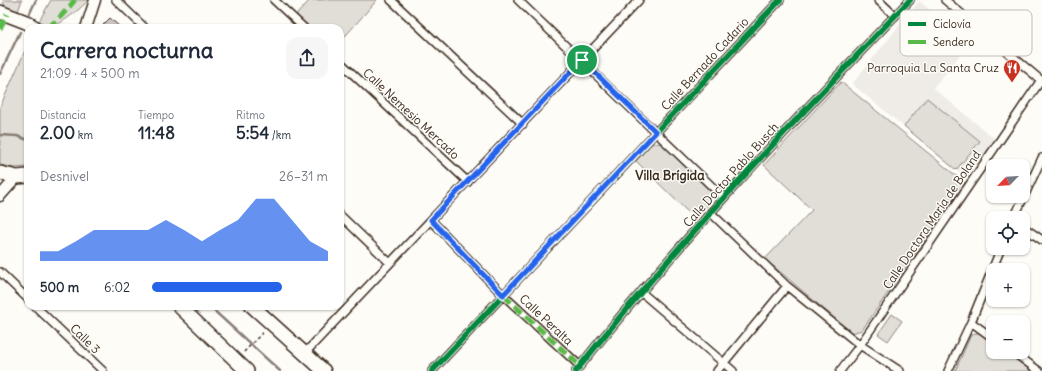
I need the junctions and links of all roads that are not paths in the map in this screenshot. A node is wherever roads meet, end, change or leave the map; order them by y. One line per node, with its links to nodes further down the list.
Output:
1 (95, 0): 17 (main road)
2 (116, 0): 18 (street)
3 (274, 0): 19 (street)
4 (391, 0): 24 (street)
5 (518, 0): 21 (street)
6 (638, 0): 21 (street)
7 (780, 0): 25 (street, Calle Bernado Cadario)
8 (878, 0): 15 (street)
9 (910, 0): 11 (street, Calle Doctor Pablo Busch)
10 (945, 0): 12 (street)
11 (901, 10)
12 (957, 10)
13 (900, 11): 15 (street, Calle Doctor Pablo Busch)
14 (3, 13): 16 (highway)
15 (895, 16): 32 (street, Calle Doctor Pablo Busch)
16 (27, 24)
17 (87, 24)
18 (141, 24)
19 (300, 24)
20 (1011, 56): 23 (street)
21 (582, 60): 24 (street); 25 (street)
22 (344, 66): 30 (street, Calle Nemesio Mercado)
23 (1041, 81): 51 (street, Calle Doctora María de Boland)
24 (523, 124): 30 (street)
25 (656, 132): 32 (street); 45 (street, Calle Bernado Cadario)
26 (1042, 158): 33 (street)
27 (0, 173): 28 (highway)
28 (24, 177)
29 (24, 178): 31 (main road)
30 (468, 182): 36 (street)
31 (0, 196)
32 (723, 197): 34 (street, Calle Doctor Pablo Busch)
33 (1017, 211)
34 (710, 213): 42 (street); 43 (street, Calle Doctor Pablo Busch)
35 (344, 219): 40 (street)
36 (431, 220): 40 (street); 45 (street, Calle Peralta)
37 (1030, 232): 38 (street)
38 (1042, 240)
39 (998, 255): 49 (street)
40 (390, 263): 52 (street)
41 (0, 272): 44 (street)
42 (787, 286): 51 (street); 54 (street)
43 (641, 292): 54 (street); 55 (street, Calle Doctor Pablo Busch)
44 (24, 295)
45 (503, 295): 55 (street, Calle Peralta); 59 (street, Calle Bernado Cadario)
46 (39, 310): 56 (street, Calle 3)
47 (183, 310): 57 (highway)
48 (256, 310): 52 (highway)
49 (971, 322): 50 (street); 64 (street)
50 (986, 333)
51 (860, 345): 62 (street, Calle Doctora María de Boland); 63 (street)
52 (304, 354): 58 (highway)
53 (1023, 359): 65 (street)
54 (723, 364): 60 (street); 61 (street)
55 (578, 368)
56 (103, 371)
57 (247, 371)
58 (324, 371)
59 (432, 371)
60 (717, 371)
61 (733, 371)
62 (840, 371)
63 (900, 371)
64 (948, 371)
65 (1039, 371)

